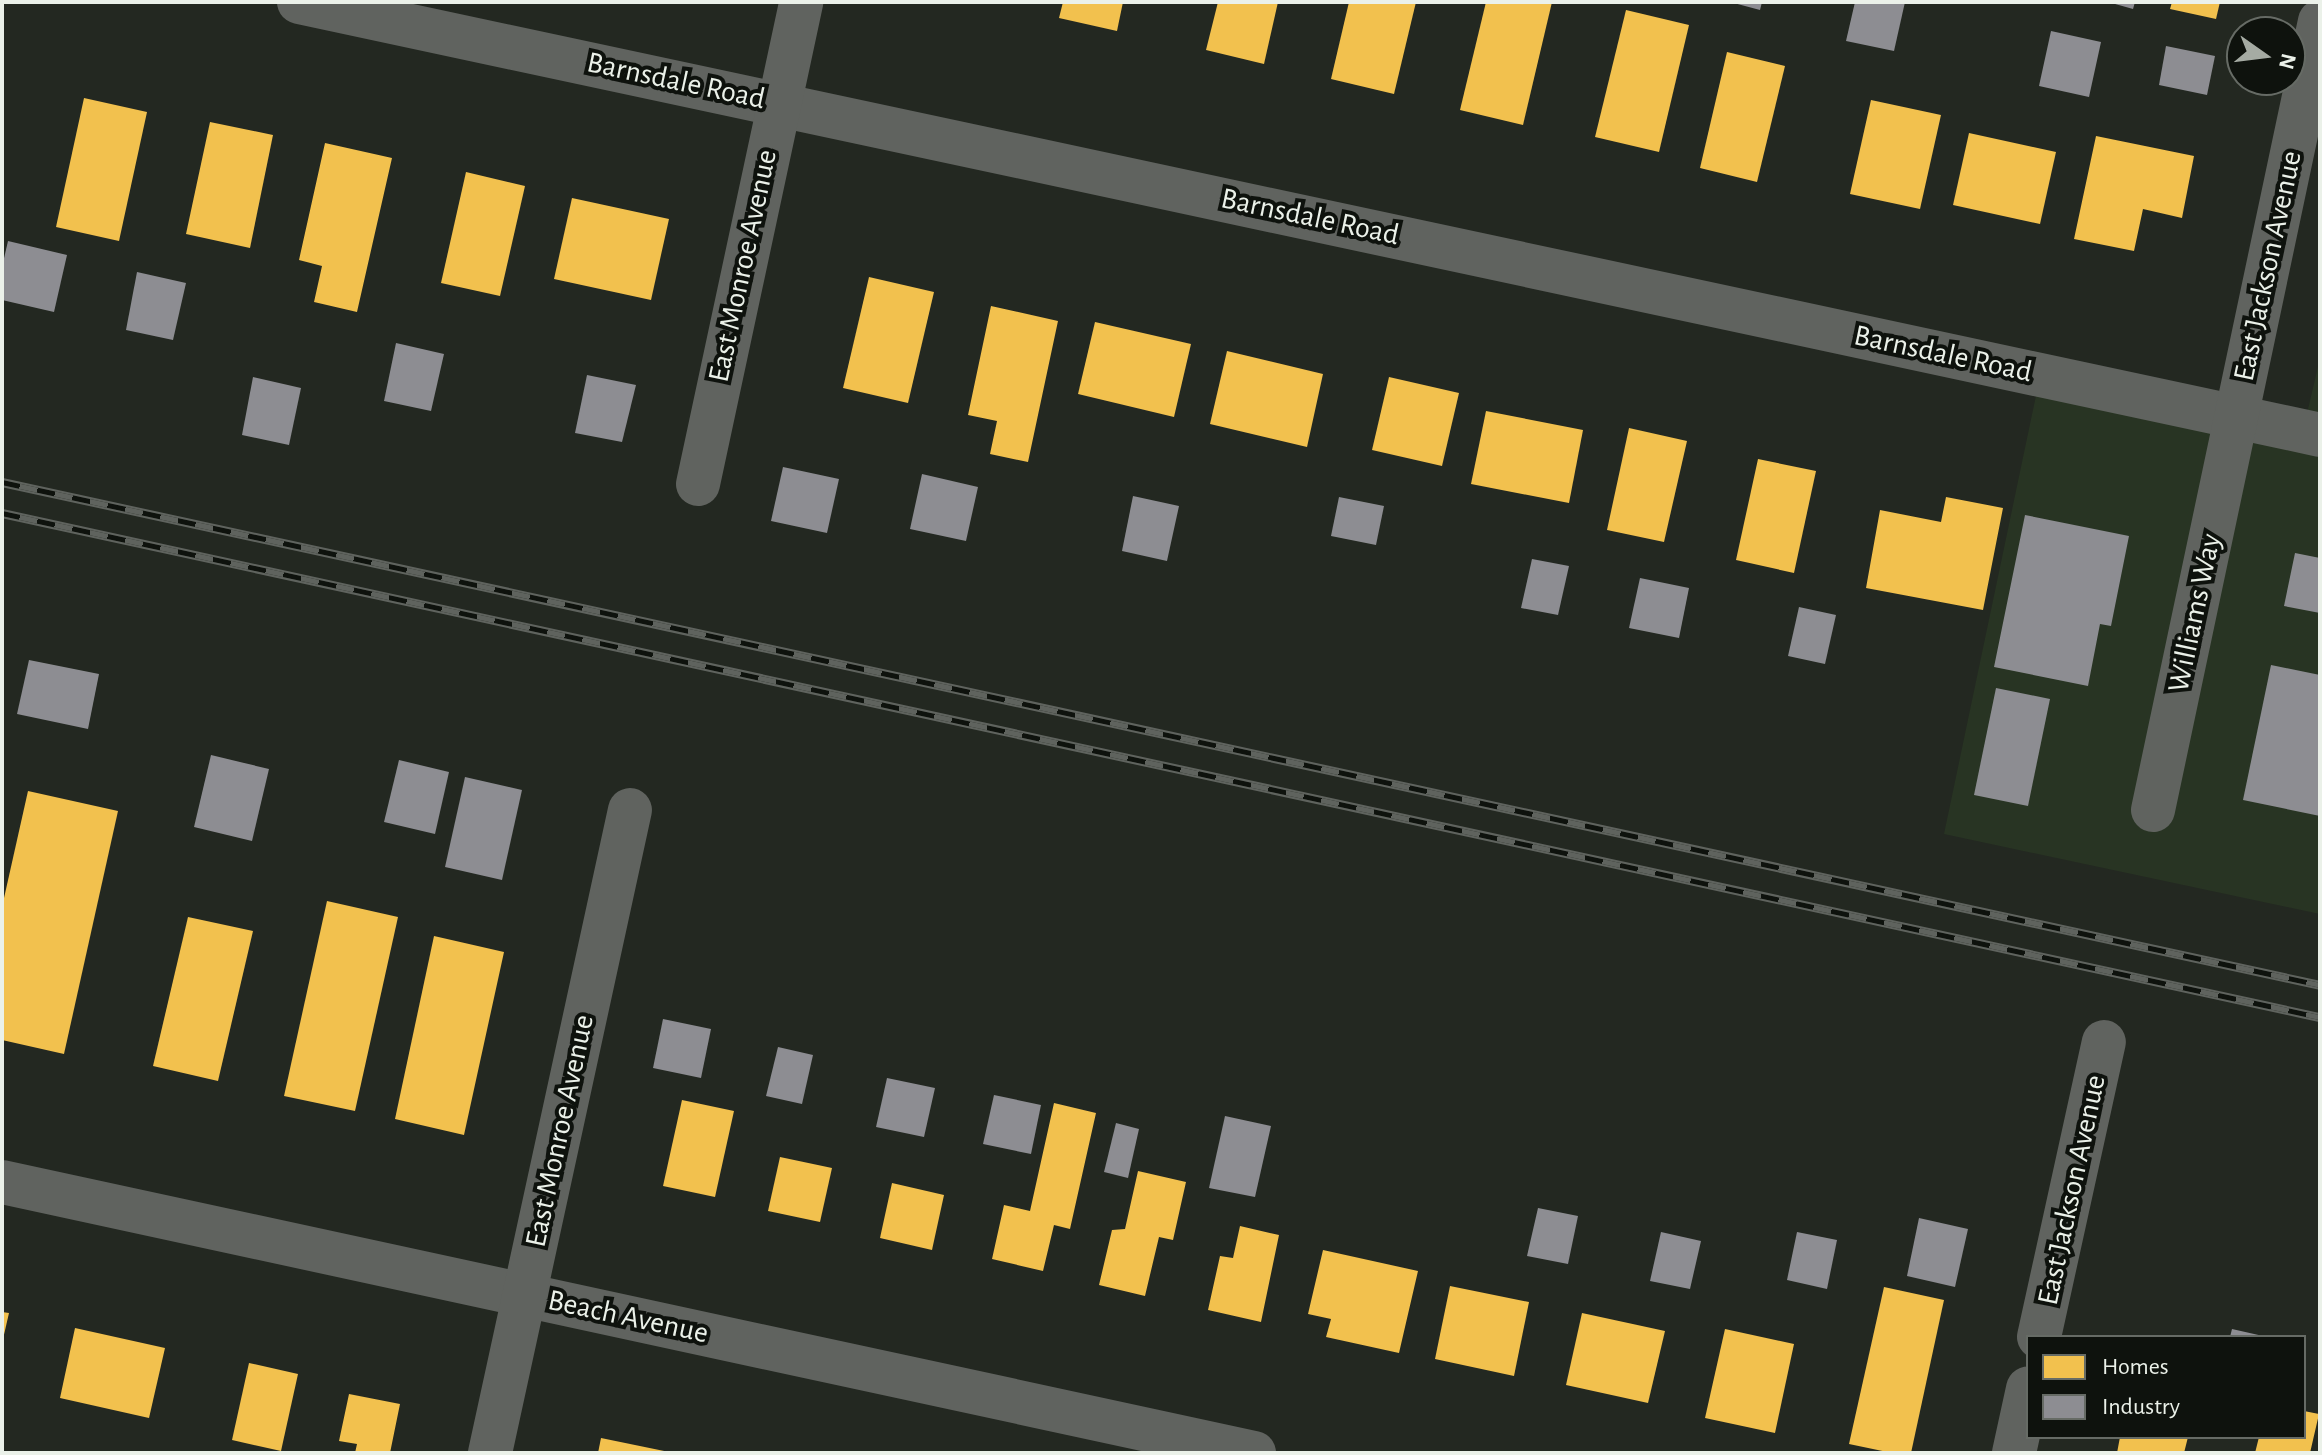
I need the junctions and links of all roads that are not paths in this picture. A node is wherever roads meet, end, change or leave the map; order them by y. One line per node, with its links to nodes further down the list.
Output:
1 (299, 2): 4 (street, Barnsdale Road)
2 (801, 2): 4 (street, East Monroe Avenue)
3 (2320, 21): 5 (street, East Jackson Avenue)
4 (779, 102): 5 (street, Barnsdale Road); 7 (street, East Monroe Avenue)
5 (2236, 417): 6 (street, Barnsdale Road); 9 (street, Williams Way)
6 (2320, 435)
7 (698, 484)
8 (630, 810): 12 (street, East Monroe Avenue)
9 (2153, 810)
10 (2104, 1042): 13 (street, East Jackson Avenue)
11 (2, 1182): 12 (street, Beach Avenue)
12 (524, 1294): 15 (street, East Monroe Avenue); 16 (street, Beach Avenue)
13 (2039, 1335)
14 (2026, 1398): 17 (street)
15 (490, 1453)
16 (1254, 1453)
17 (2014, 1453)

